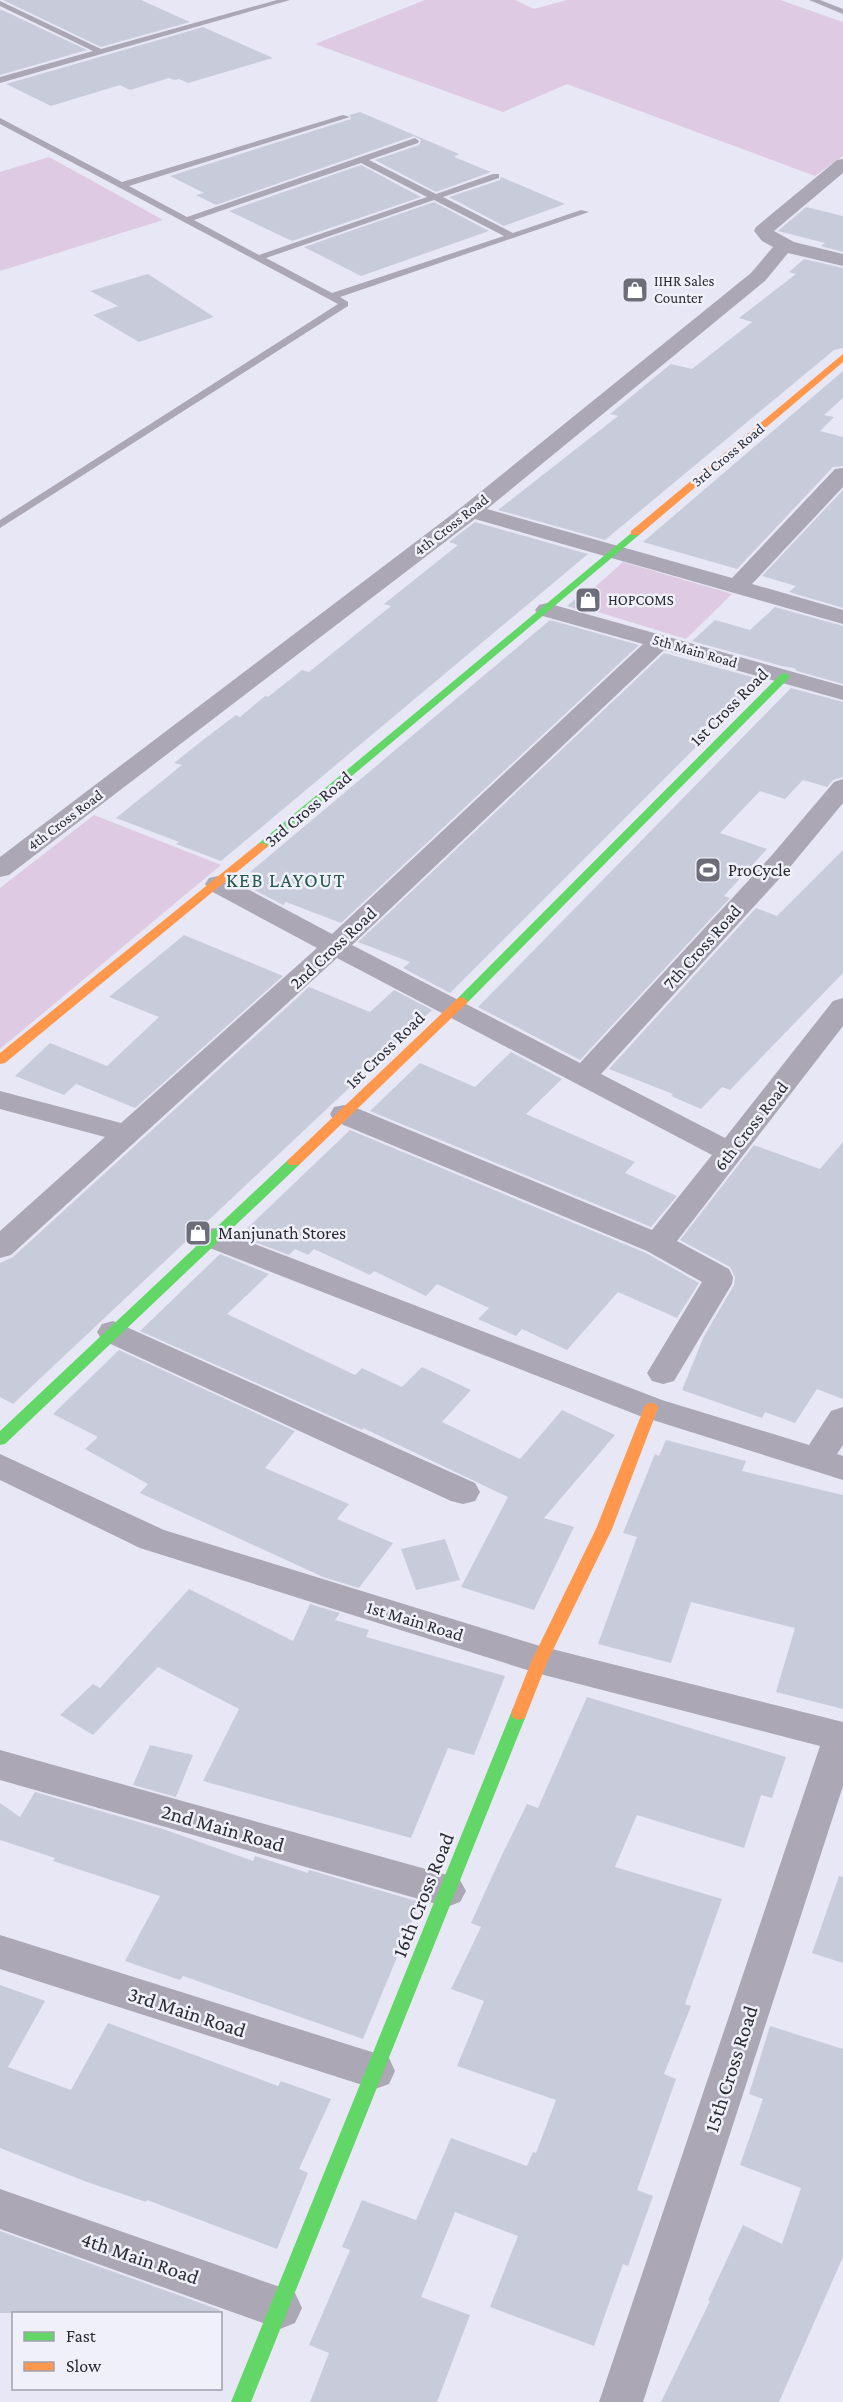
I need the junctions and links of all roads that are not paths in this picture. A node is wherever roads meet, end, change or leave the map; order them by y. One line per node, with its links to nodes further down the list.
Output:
1 (286, 0): 5 (lane)
2 (813, 0): 4 (lane)
3 (0, 3): 5 (lane)
4 (843, 12)
5 (101, 52): 6 (lane)
6 (0, 80)
7 (346, 117): 13 (lane)
8 (0, 121): 13 (lane)
9 (415, 141): 10 (lane)
10 (362, 160): 14 (lane); 16 (lane)
11 (843, 164): 18 (street)
12 (496, 176): 14 (lane)
13 (121, 185): 16 (lane)
14 (435, 197): 17 (lane); 19 (lane)
15 (584, 212): 17 (lane)
16 (187, 220): 19 (lane)
17 (512, 236): 21 (lane)
18 (785, 245): 20 (street); 24 (street, 4th Cross Road)
19 (258, 258): 21 (lane)
20 (843, 260)
21 (331, 297): 25 (lane)
22 (843, 357): 26 (street, 3rd Cross Road)
23 (843, 474): 27 (street)
24 (471, 511): 26 (street); 34 (street, 4th Cross Road)
25 (0, 525)
26 (613, 553): 27 (street); 28 (street, 3rd Cross Road)
27 (736, 588): 29 (street)
28 (547, 610): 30 (street, 5th Main Road); 35 (street, 3rd Cross Road)
29 (843, 617)
30 (660, 641): 31 (street, 5th Main Road); 36 (street, 2nd Cross Road)
31 (785, 676): 32 (street, 5th Main Road); 38 (street, 1st Cross Road)
32 (843, 693)
33 (843, 787): 40 (street, 7th Cross Road)
34 (0, 869)
35 (218, 884): 36 (street); 39 (street, 3rd Cross Road)
36 (336, 945): 38 (street); 43 (street, 2nd Cross Road)
37 (843, 1007): 44 (street, 6th Cross Road)
38 (454, 1010): 40 (street); 42 (street, 1st Cross Road)
39 (0, 1060)
40 (583, 1077): 44 (street)
41 (0, 1100): 43 (street)
42 (344, 1114): 45 (street, 1st Cross Road); 46 (street)
43 (128, 1134): 47 (street, 2nd Cross Road)
44 (730, 1152): 46 (street, 6th Cross Road)
45 (213, 1238): 48 (street, 1st Cross Road); 50 (street)
46 (658, 1244): 49 (street)
47 (0, 1248)
48 (113, 1332): 52 (street, 1st Cross Road); 55 (street)
49 (663, 1372)
50 (651, 1408): 53 (street); 56 (street, 16th Cross Road)
51 (843, 1419): 53 (street)
52 (0, 1440)
53 (830, 1464)
54 (0, 1466): 56 (street, 1st Main Road)
55 (463, 1492)
56 (540, 1660): 57 (street, 1st Main Road); 59 (street, 16th Cross Road)
57 (842, 1737): 65 (street, 15th Cross Road)
58 (0, 1765): 59 (street, 2nd Main Road)
59 (447, 1891): 61 (street, 16th Cross Road)
60 (0, 1952): 61 (street, 3rd Main Road)
61 (375, 2071): 63 (street, 16th Cross Road)
62 (0, 2209): 63 (street, 4th Main Road)
63 (280, 2308): 64 (street, 16th Cross Road)
64 (242, 2402)
65 (621, 2402)

